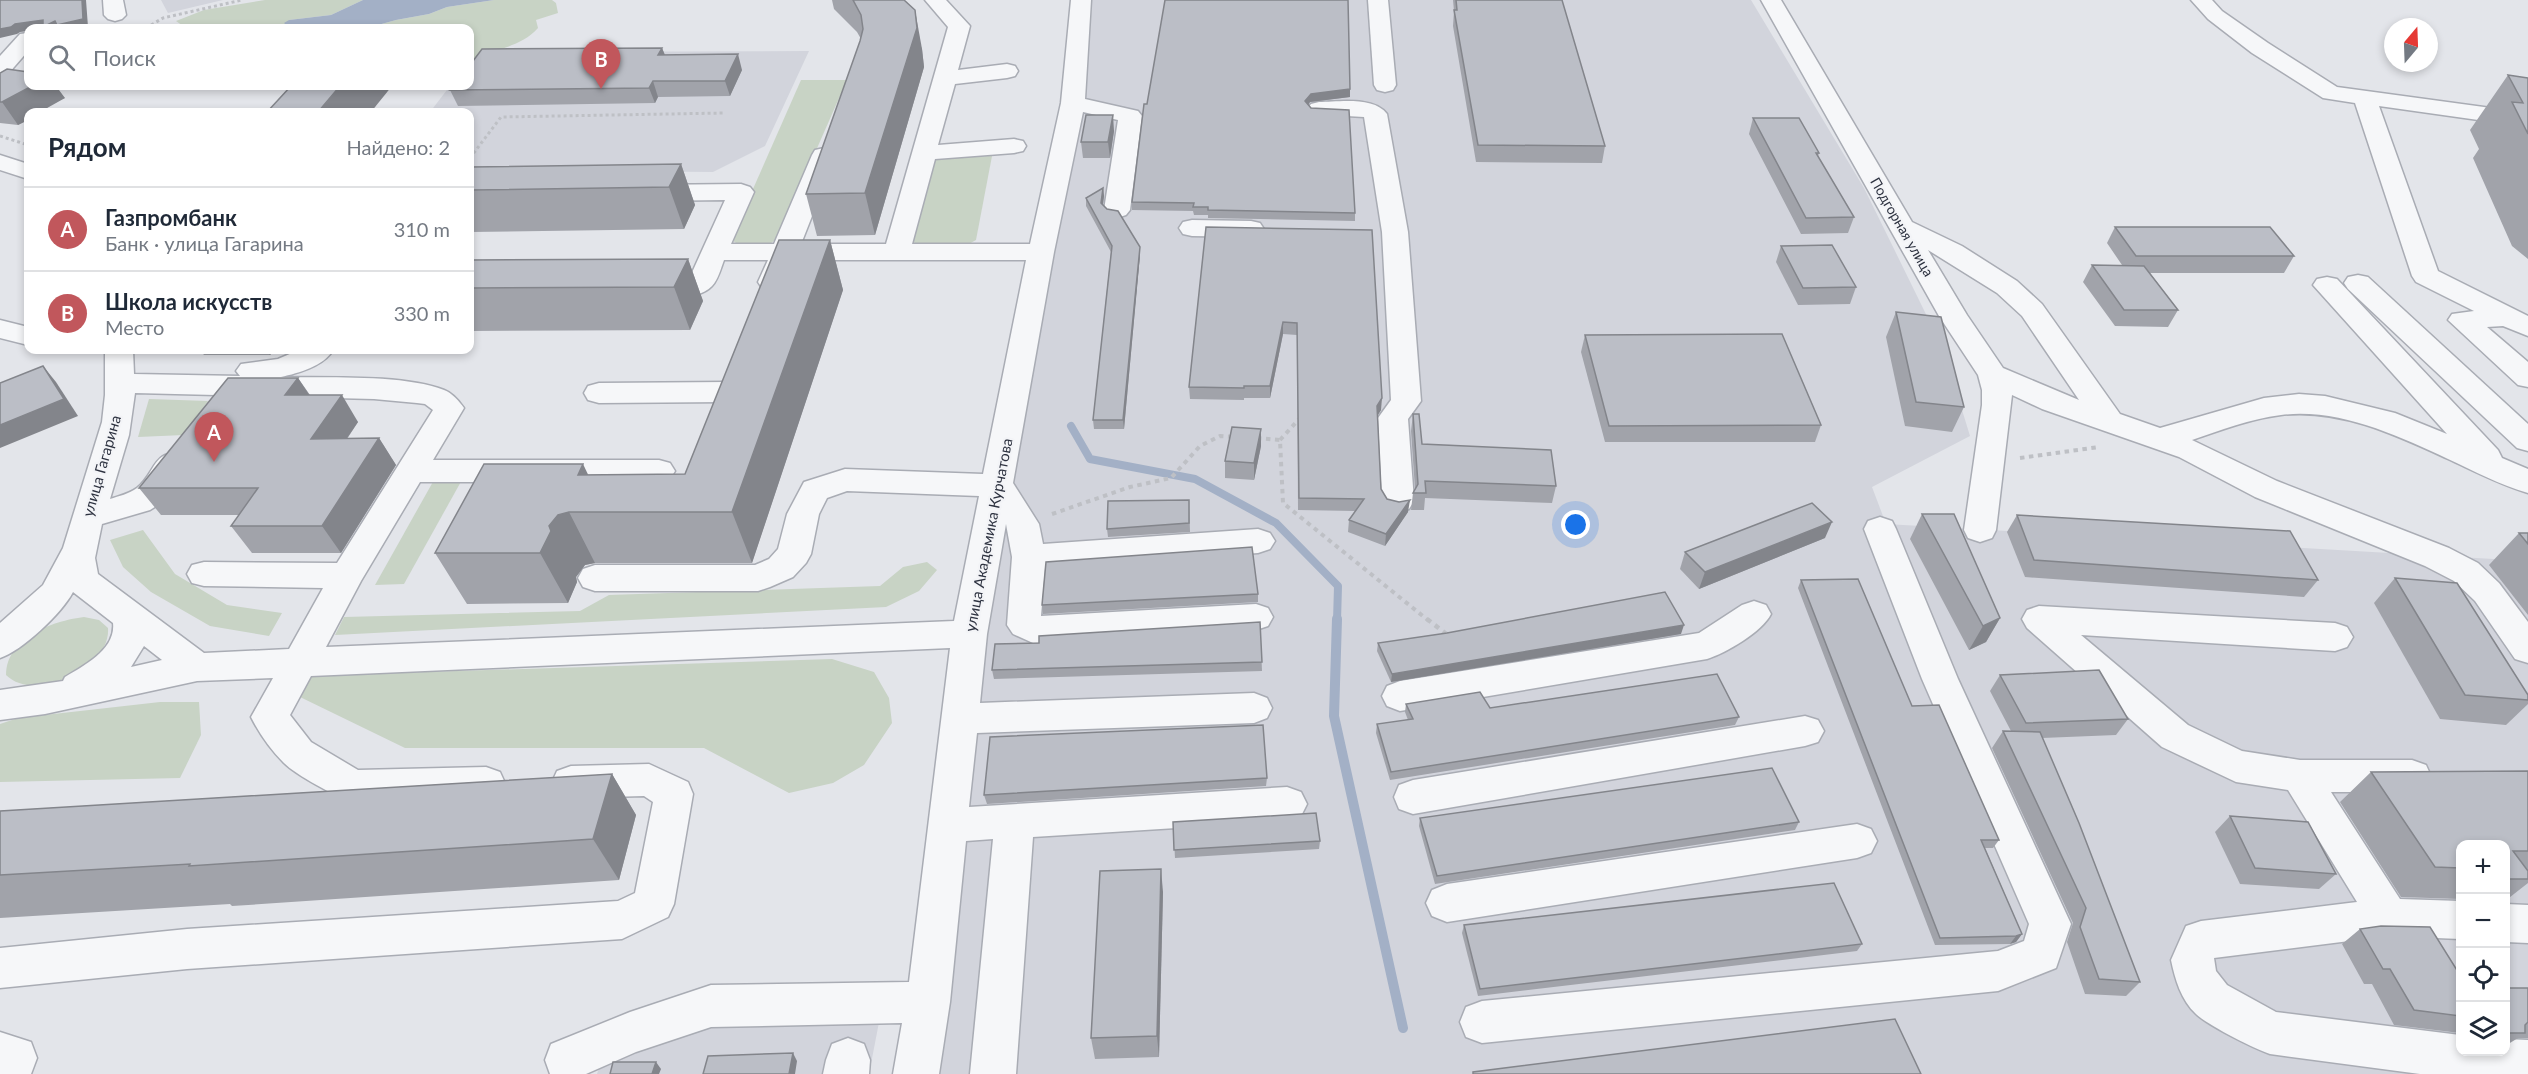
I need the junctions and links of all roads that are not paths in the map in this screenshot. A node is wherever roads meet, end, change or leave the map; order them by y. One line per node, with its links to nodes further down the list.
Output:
1 (934, 0): 9 (street)
2 (1081, 0): 12 (street, улица Академика Курчатова)
3 (1378, 0): 10 (street)
4 (1771, 0): 24 (street, Подгорная улица)
5 (2200, 0): 11 (street)
6 (24, 43): 7 (street)
7 (0, 69)
8 (1007, 71): 9 (street)
9 (945, 78): 17 (street)
10 (1385, 85)
11 (2364, 97): 14 (street); 33 (street)
12 (1073, 103): 21 (street); 28 (street, улица Академика Курчатова)
13 (1319, 109): 53 (street)
14 (2528, 120)
15 (833, 134): 26 (street)
16 (1014, 146): 17 (street)
17 (923, 153): 27 (street)
18 (0, 162): 19 (street)
19 (24, 171)
20 (623, 193): 25 (street)
21 (1118, 210)
22 (1192, 228): 23 (street)
23 (1273, 230)
24 (1905, 244): 38 (street, Подгорная улица); 45 (street)
25 (715, 252): 26 (street); 31 (street)
26 (784, 252): 27 (street); 32 (street)
27 (897, 252): 28 (street)
28 (1041, 252): 52 (street, улица Академика Курчатова)
29 (2358, 283): 47 (street)
30 (2327, 285): 48 (street)
31 (631, 288)
32 (762, 306)
33 (2518, 322): 39 (street)
34 (0, 329): 35 (street)
35 (24, 335)
36 (119, 354): 40 (street, улица Гагарина)
37 (313, 354): 41 (street)
38 (1993, 375): 45 (street); 55 (street, Подгорная улица)
39 (2528, 378)
40 (121, 382): 41 (street); 56 (street, улица Гагарина)
41 (195, 385): 42 (street)
42 (227, 387): 49 (street); 56 (street)
43 (599, 393): 44 (street)
44 (716, 421)
45 (2106, 434): 46 (street)
46 (2160, 438): 48 (street); 68 (street)
47 (2528, 441)
48 (2497, 468): 51 (street)
49 (410, 471): 50 (street); 60 (street)
50 (659, 471)
51 (2528, 482)
52 (999, 486): 58 (street); 61 (street); 65 (street, улица Академика Курчатова)
53 (1398, 501)
54 (1880, 528): 90 (street)
55 (1980, 530)
56 (84, 532): 62 (street); 67 (street)
57 (1258, 541): 58 (street)
58 (1029, 557): 64 (street)
59 (204, 574): 60 (street)
60 (347, 576): 69 (street)
61 (595, 578)
62 (124, 612): 67 (street); 70 (street); 72 (street)
63 (1754, 614): 71 (street)
64 (1256, 617)
65 (969, 634): 69 (street); 74 (street, улица Академика Курчатова)
66 (2335, 637): 76 (street)
67 (7, 638)
68 (2528, 649)
69 (299, 663): 70 (street); 88 (street)
70 (197, 667): 72 (street)
71 (1400, 696)
72 (16, 702)
73 (1254, 708): 74 (street)
74 (961, 719): 81 (street, улица Академика Курчатова)
75 (1805, 731): 78 (street)
76 (2300, 776): 77 (street); 84 (street)
77 (2444, 776)
78 (1413, 797)
79 (1287, 804): 80 (street)
80 (1014, 823): 81 (street); 94 (street)
81 (949, 825): 89 (street, улица Академика Курчатова)
82 (1857, 841): 83 (street)
83 (1447, 903)
84 (2389, 917): 85 (street); 92 (street)
85 (2456, 920)
86 (2510, 922): 87 (street)
87 (2528, 924)
88 (0, 968)
89 (928, 1002): 91 (street); 93 (street, улица Академика Курчатова)
90 (1482, 1022)
91 (567, 1060)
92 (2528, 1062)
93 (916, 1074)
94 (993, 1074)

